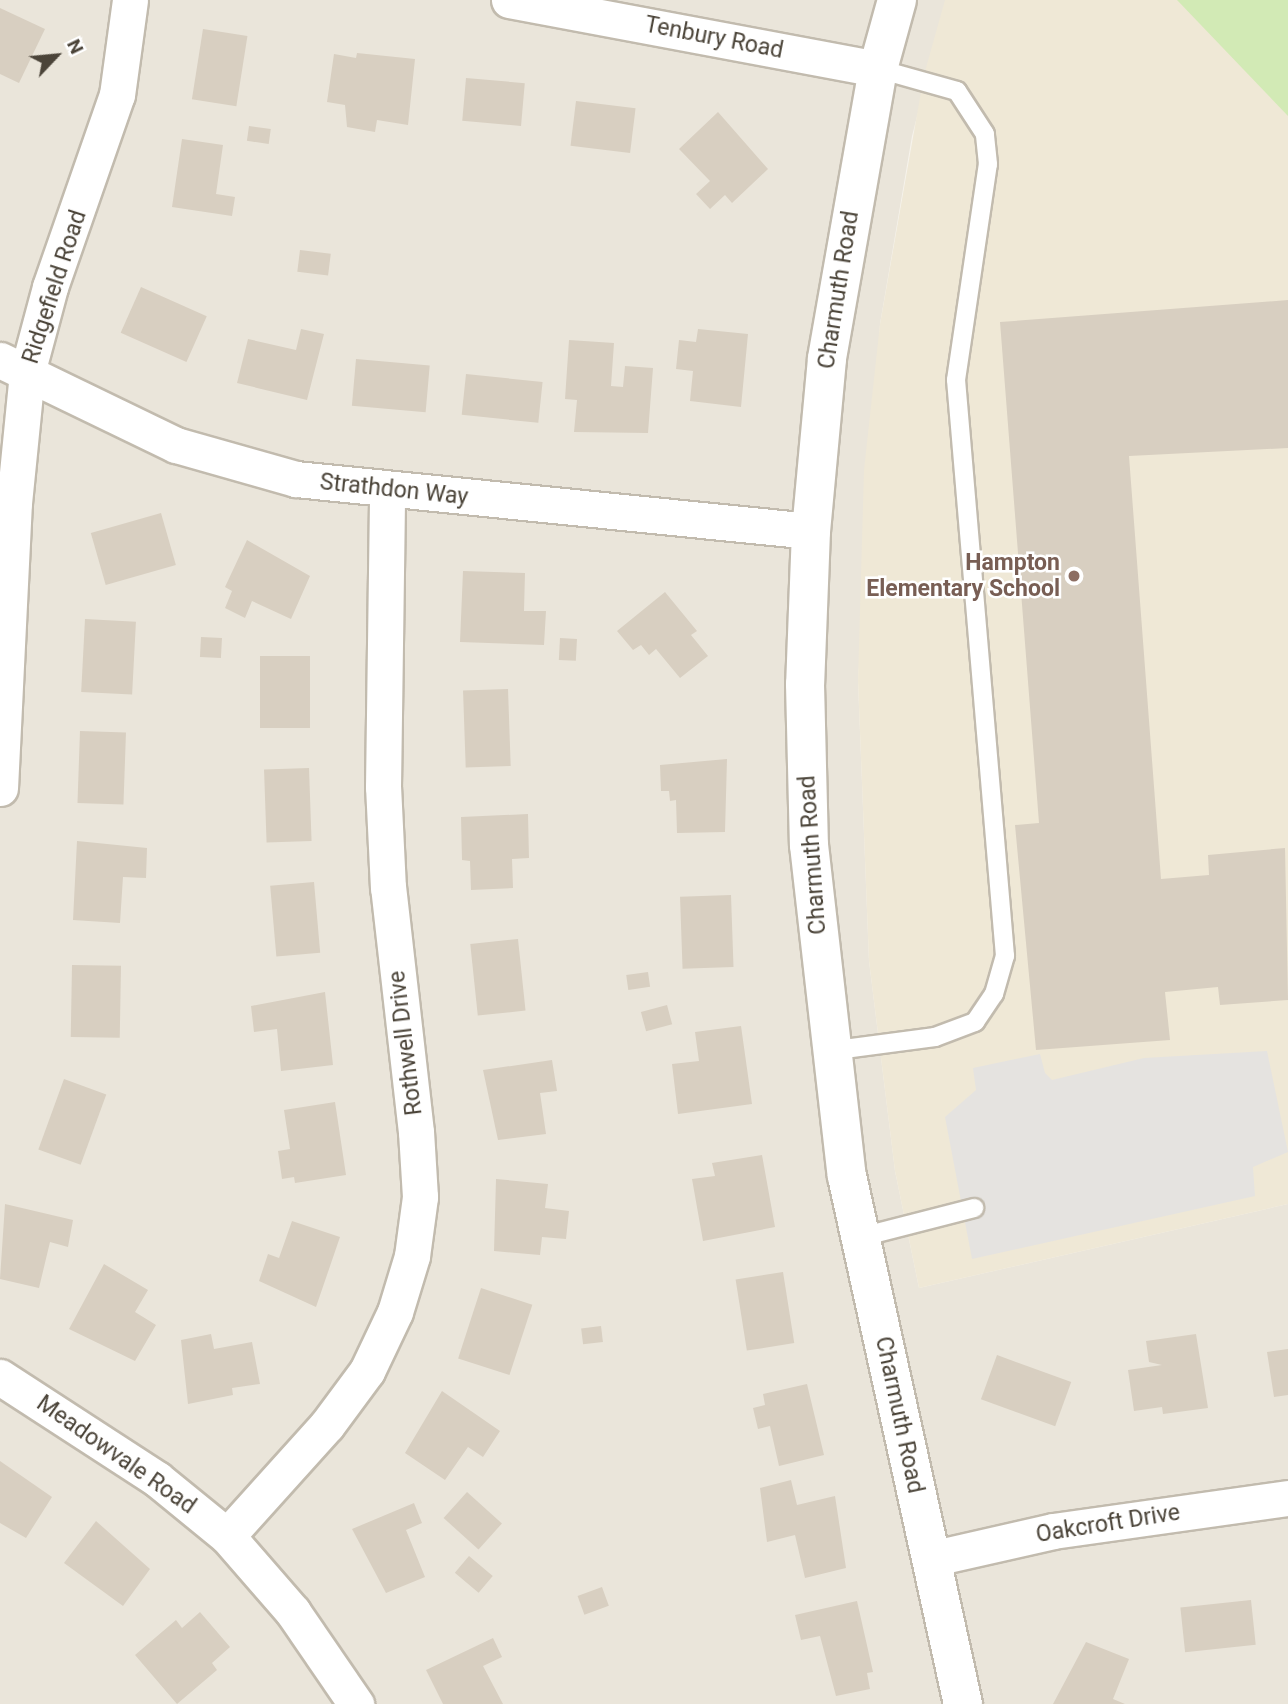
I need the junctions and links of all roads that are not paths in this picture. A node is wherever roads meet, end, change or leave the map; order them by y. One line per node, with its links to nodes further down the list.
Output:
1 (130, 0): 5 (street, Ridgefield Road)
2 (897, 0): 4 (street, Charmuth Road)
3 (519, 1): 4 (street, Tenbury Road)
4 (878, 69): 7 (street, Charmuth Road); 9 (lane)
5 (14, 366): 6 (street, Strathdon Way); 8 (street, Ridgefield Road)
6 (387, 490): 7 (street, Strathdon Way); 14 (street, Rothwell Drive)
7 (811, 531): 9 (street, Charmuth Road)
8 (0, 788)
9 (829, 1051): 11 (street, Charmuth Road)
10 (974, 1208): 11 (lane)
11 (861, 1237): 15 (street, Charmuth Road)
12 (0, 1377): 14 (street, Meadowvale Road)
13 (1288, 1498): 15 (street, Oakcroft Drive)
14 (227, 1536): 16 (street, Meadowvale Road)
15 (930, 1559): 17 (street, Charmuth Road)
16 (356, 1704)
17 (963, 1704)

